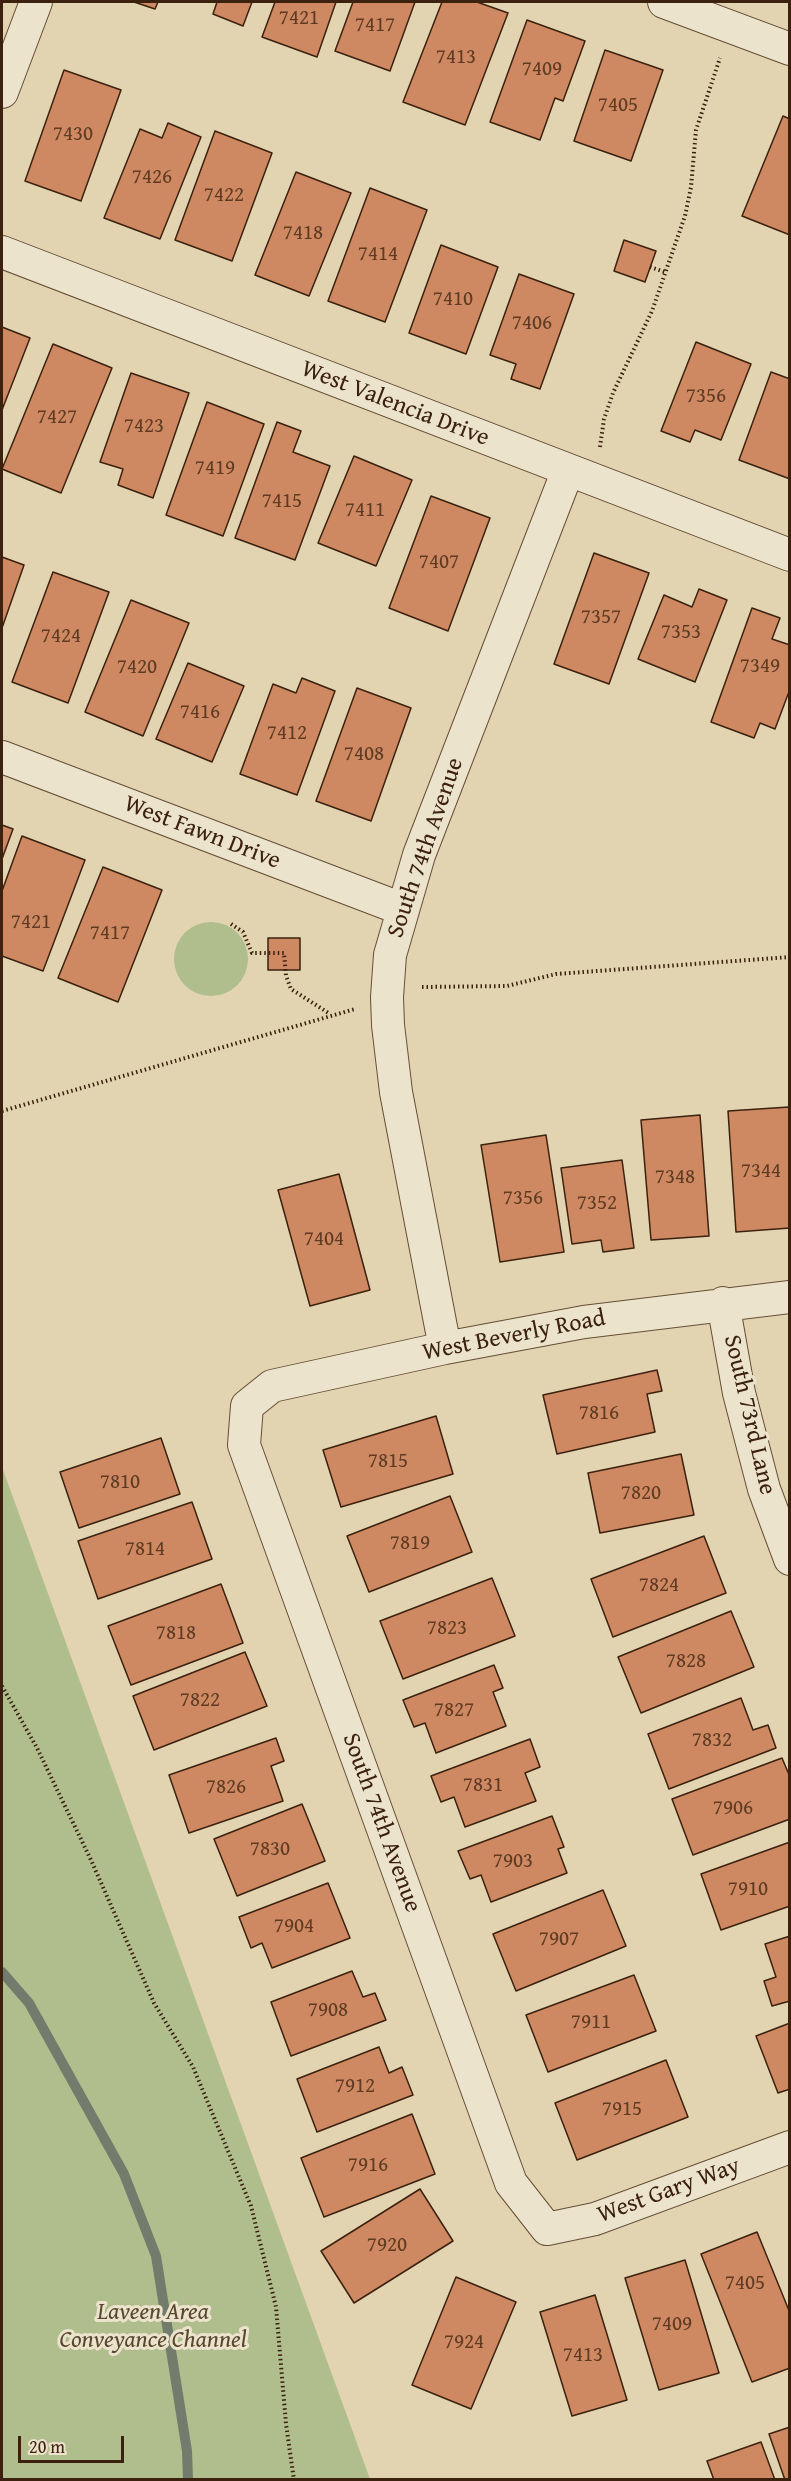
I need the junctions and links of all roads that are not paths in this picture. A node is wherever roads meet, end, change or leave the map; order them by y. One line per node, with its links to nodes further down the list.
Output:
1 (36, 2): 4 (street)
2 (664, 2): 3 (street)
3 (789, 50)
4 (2, 92)
5 (2, 252): 6 (street, West Valencia Drive)
6 (580, 475): 7 (street, West Valencia Drive); 9 (street, South 74th Avenue)
7 (789, 555)
8 (2, 758): 9 (street, West Fawn Drive)
9 (402, 909): 12 (street, South 74th Avenue)
10 (789, 1297): 11 (street, West Beverly Road)
11 (723, 1303): 12 (street, West Beverly Road); 14 (street, South 73rd Lane)
12 (446, 1348): 13 (street, West Beverly Road)
13 (248, 1406): 16 (street, South 74th Avenue)
14 (789, 1559)
15 (789, 2148): 16 (street, West Gary Way)
16 (547, 2229)

